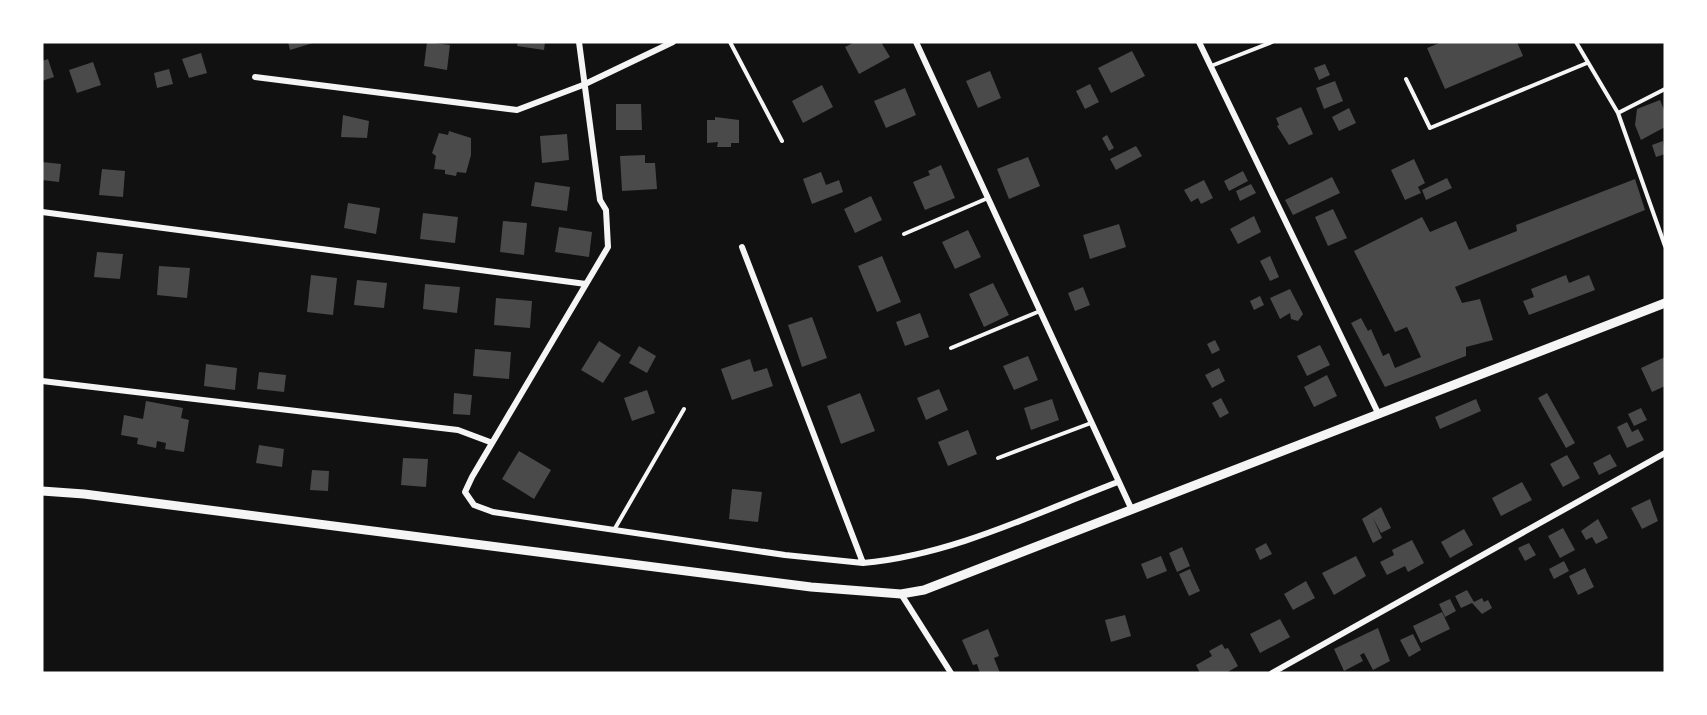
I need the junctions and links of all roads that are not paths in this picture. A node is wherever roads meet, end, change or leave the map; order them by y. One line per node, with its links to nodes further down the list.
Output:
1 (579, 42): 12 (street)
2 (673, 42): 12 (street)
3 (729, 42): 15 (lane)
4 (916, 42): 16 (street)
5 (1199, 42): 9 (street)
6 (1272, 42): 9 (lane)
7 (1576, 42): 8 (lane)
8 (1587, 63): 11 (lane); 14 (lane)
9 (1211, 66): 27 (street)
10 (255, 77): 12 (street)
11 (1406, 79)
12 (583, 85): 21 (street)
13 (1665, 88): 14 (lane)
14 (1618, 113): 19 (lane)
15 (782, 141)
16 (988, 198): 18 (lane); 23 (street)
17 (42, 212): 21 (street)
18 (904, 234)
19 (1665, 246)
20 (742, 247): 36 (street)
21 (586, 284): 29 (street)
22 (1665, 303): 27 (street)
23 (1040, 311): 24 (lane); 28 (street)
24 (951, 348)
25 (42, 381): 29 (street)
26 (684, 409): 35 (lane)
27 (1379, 415): 34 (street)
28 (1091, 423): 31 (lane); 32 (street)
29 (490, 442): 35 (street)
30 (1665, 453): 39 (street)
31 (998, 458)
32 (1118, 482): 34 (street); 36 (street)
33 (42, 491): 37 (street)
34 (1131, 508): 37 (street)
35 (614, 531): 36 (street)
36 (864, 563)
37 (901, 594): 38 (street)
38 (951, 673)
39 (1272, 673)

